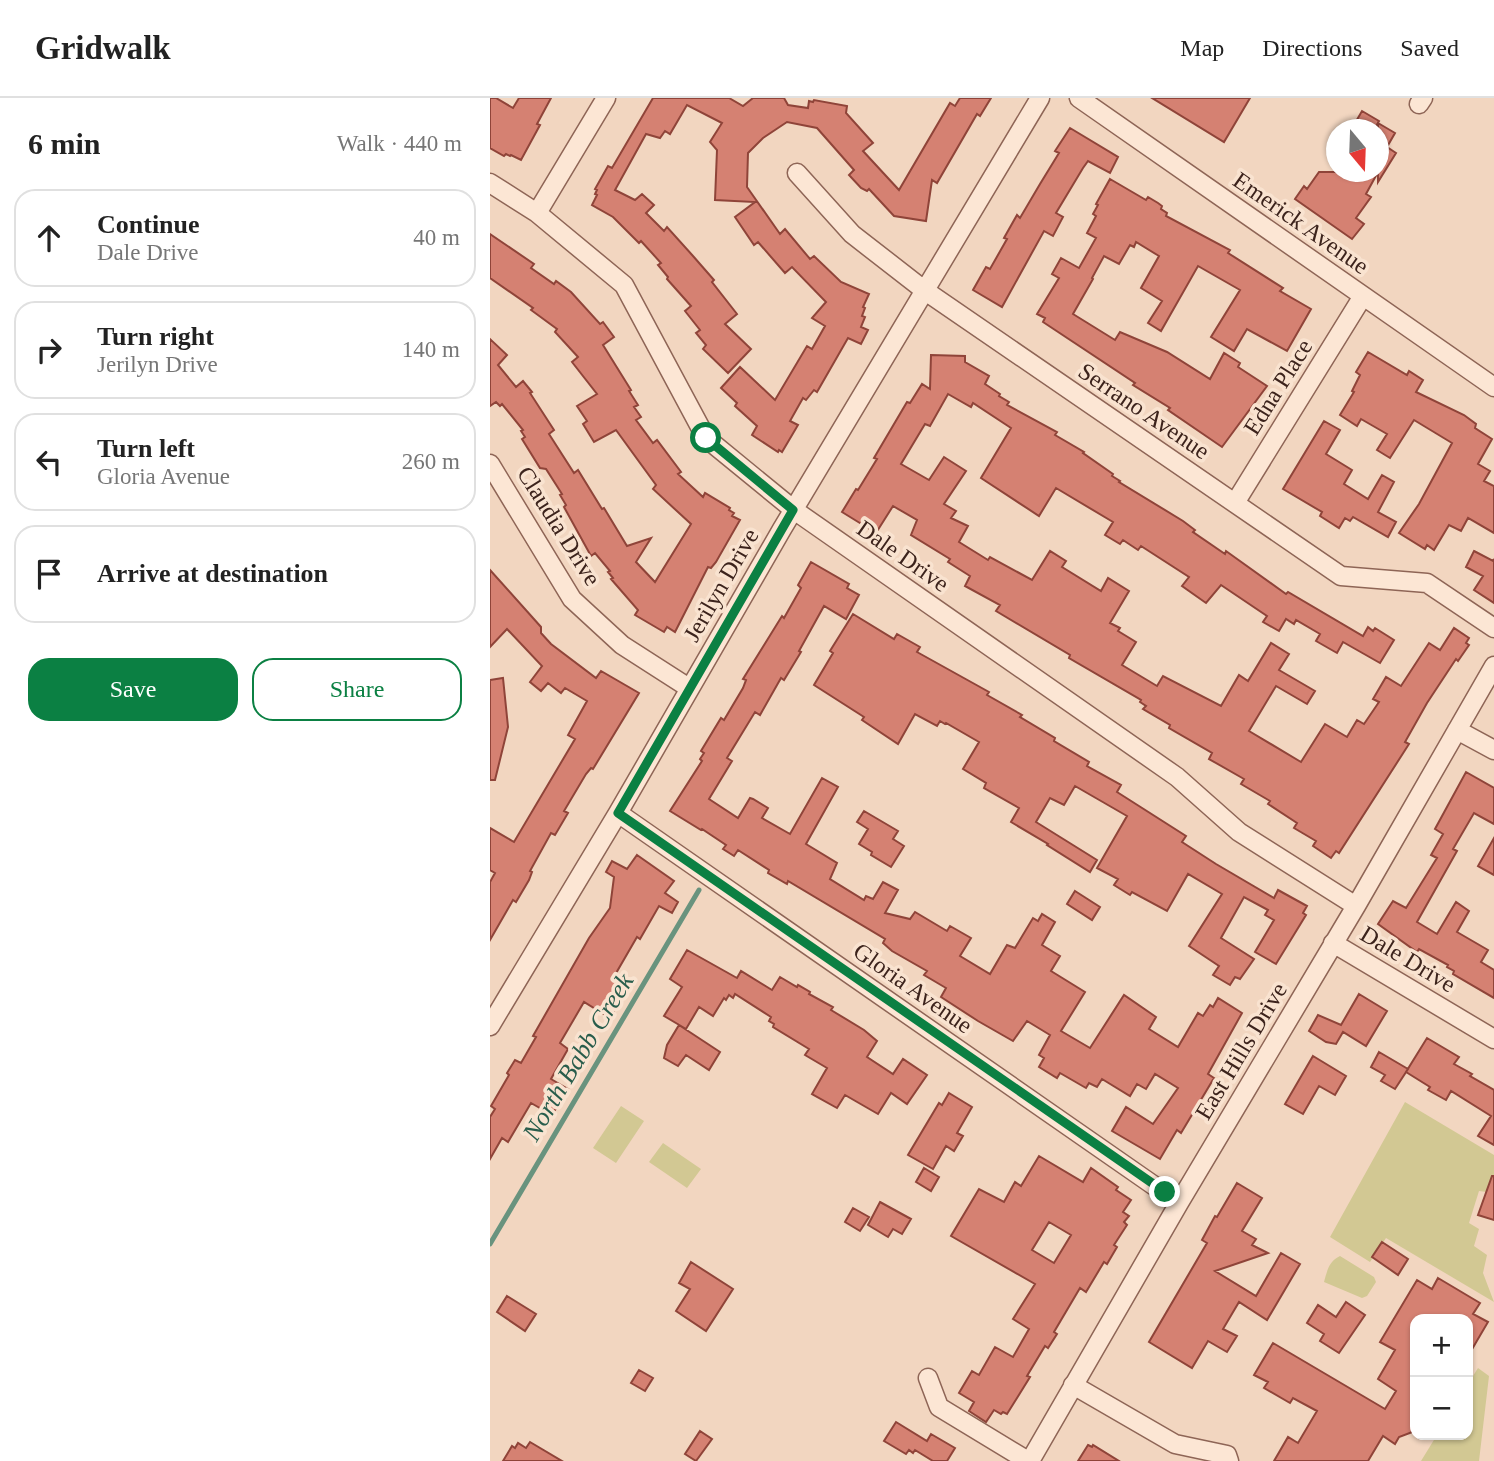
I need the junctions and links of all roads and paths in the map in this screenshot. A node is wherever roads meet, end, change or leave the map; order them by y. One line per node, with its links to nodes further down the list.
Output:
1 (606, 98): 6 (street)
2 (1040, 98): 7 (street, Jerilyn Drive)
3 (1079, 98): 8 (street, Emerick Avenue)
4 (797, 173): 7 (street, Serrano Avenue)
5 (490, 183): 6 (street, Dale Drive)
6 (537, 213): 12 (street, Dale Drive)
7 (924, 290): 11 (street, Serrano Avenue); 12 (street, Jerilyn Drive)
8 (1363, 296): 9 (street, Emerick Avenue); 11 (street, Edna Place)
9 (1494, 387)
10 (490, 464): 15 (street, Claudia Drive)
11 (1235, 503): 13 (street, Serrano Avenue)
12 (793, 510): 15 (street, Jerilyn Drive); 19 (street, Dale Drive)
13 (1494, 628)
14 (1494, 666): 16 (street, East Hills Drive)
15 (689, 688): 18 (street, Jerilyn Drive)
16 (1457, 730): 17 (street); 19 (street, East Hills Drive)
17 (1494, 750)
18 (618, 813): 21 (street, Jerilyn Drive); 24 (street, Gloria Avenue)
19 (1356, 906): 20 (street, East Hills Drive)
20 (1334, 943): 23 (street, Dale Drive); 24 (street, East Hills Drive)
21 (497, 996): 22 (street, Jerilyn Drive)
22 (490, 1026)
23 (1494, 1040)
24 (1179, 1203): 26 (street, East Hills Drive)
25 (928, 1378): 28 (street)
26 (1073, 1385): 27 (street); 28 (street, East Hills Drive)
27 (1228, 1458)
28 (1029, 1461)

